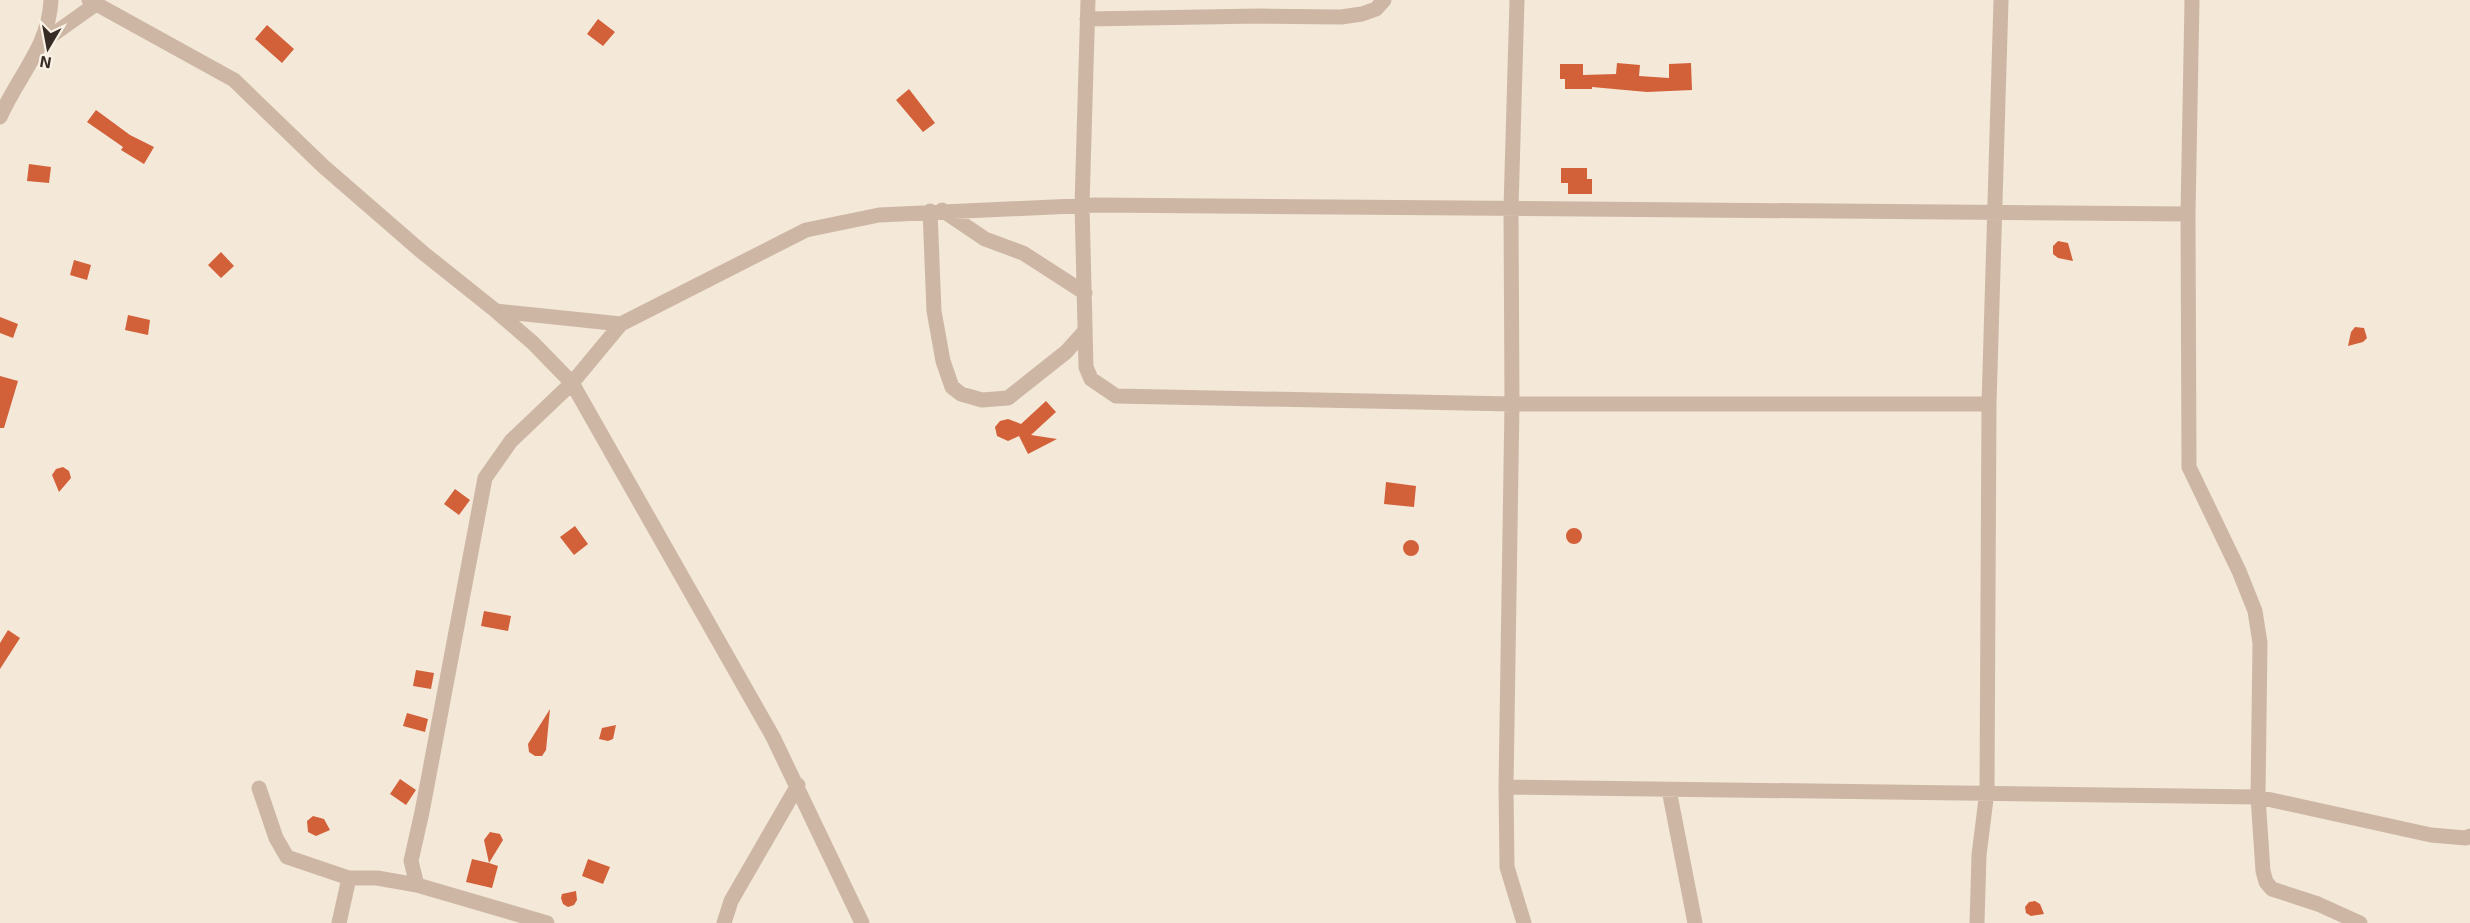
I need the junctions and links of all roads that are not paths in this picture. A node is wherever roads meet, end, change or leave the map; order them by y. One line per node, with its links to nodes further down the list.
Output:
1 (51, 0): 9 (street)
2 (1088, 0): 8 (street)
3 (1384, 0): 8 (street)
4 (1517, 0): 12 (street)
5 (2001, 0): 14 (street)
6 (2192, 0): 15 (street)
7 (92, 2): 9 (street); 17 (street)
8 (1087, 19): 11 (street)
9 (44, 41): 10 (street)
10 (0, 117)
11 (1082, 205): 12 (street); 13 (street); 16 (street)
12 (1511, 208): 14 (street); 21 (street)
13 (936, 211): 16 (street); 18 (street); 19 (street)
14 (1994, 211): 15 (street); 22 (street)
15 (2188, 214): 28 (street)
16 (1085, 292): 19 (street)
17 (496, 311): 18 (street); 20 (street)
18 (621, 324): 20 (street)
19 (1084, 332): 21 (street)
20 (572, 383): 23 (street); 30 (street)
21 (1512, 404): 22 (street); 24 (street)
22 (1989, 404): 27 (street)
23 (798, 785): 36 (street); 37 (street)
24 (1506, 787): 26 (street); 38 (street)
25 (259, 788): 31 (street)
26 (1669, 790): 27 (street); 39 (street)
27 (1987, 792): 28 (street); 40 (street)
28 (2258, 797): 29 (street); 41 (street)
29 (2470, 836)
30 (411, 861): 32 (street); 33 (street)
31 (349, 878): 32 (street); 34 (street)
32 (388, 880): 33 (street)
33 (417, 885): 35 (street)
34 (339, 923)
35 (547, 923)
36 (724, 923)
37 (862, 923)
38 (1524, 923)
39 (1695, 923)
40 (1977, 923)
41 (2360, 923)

